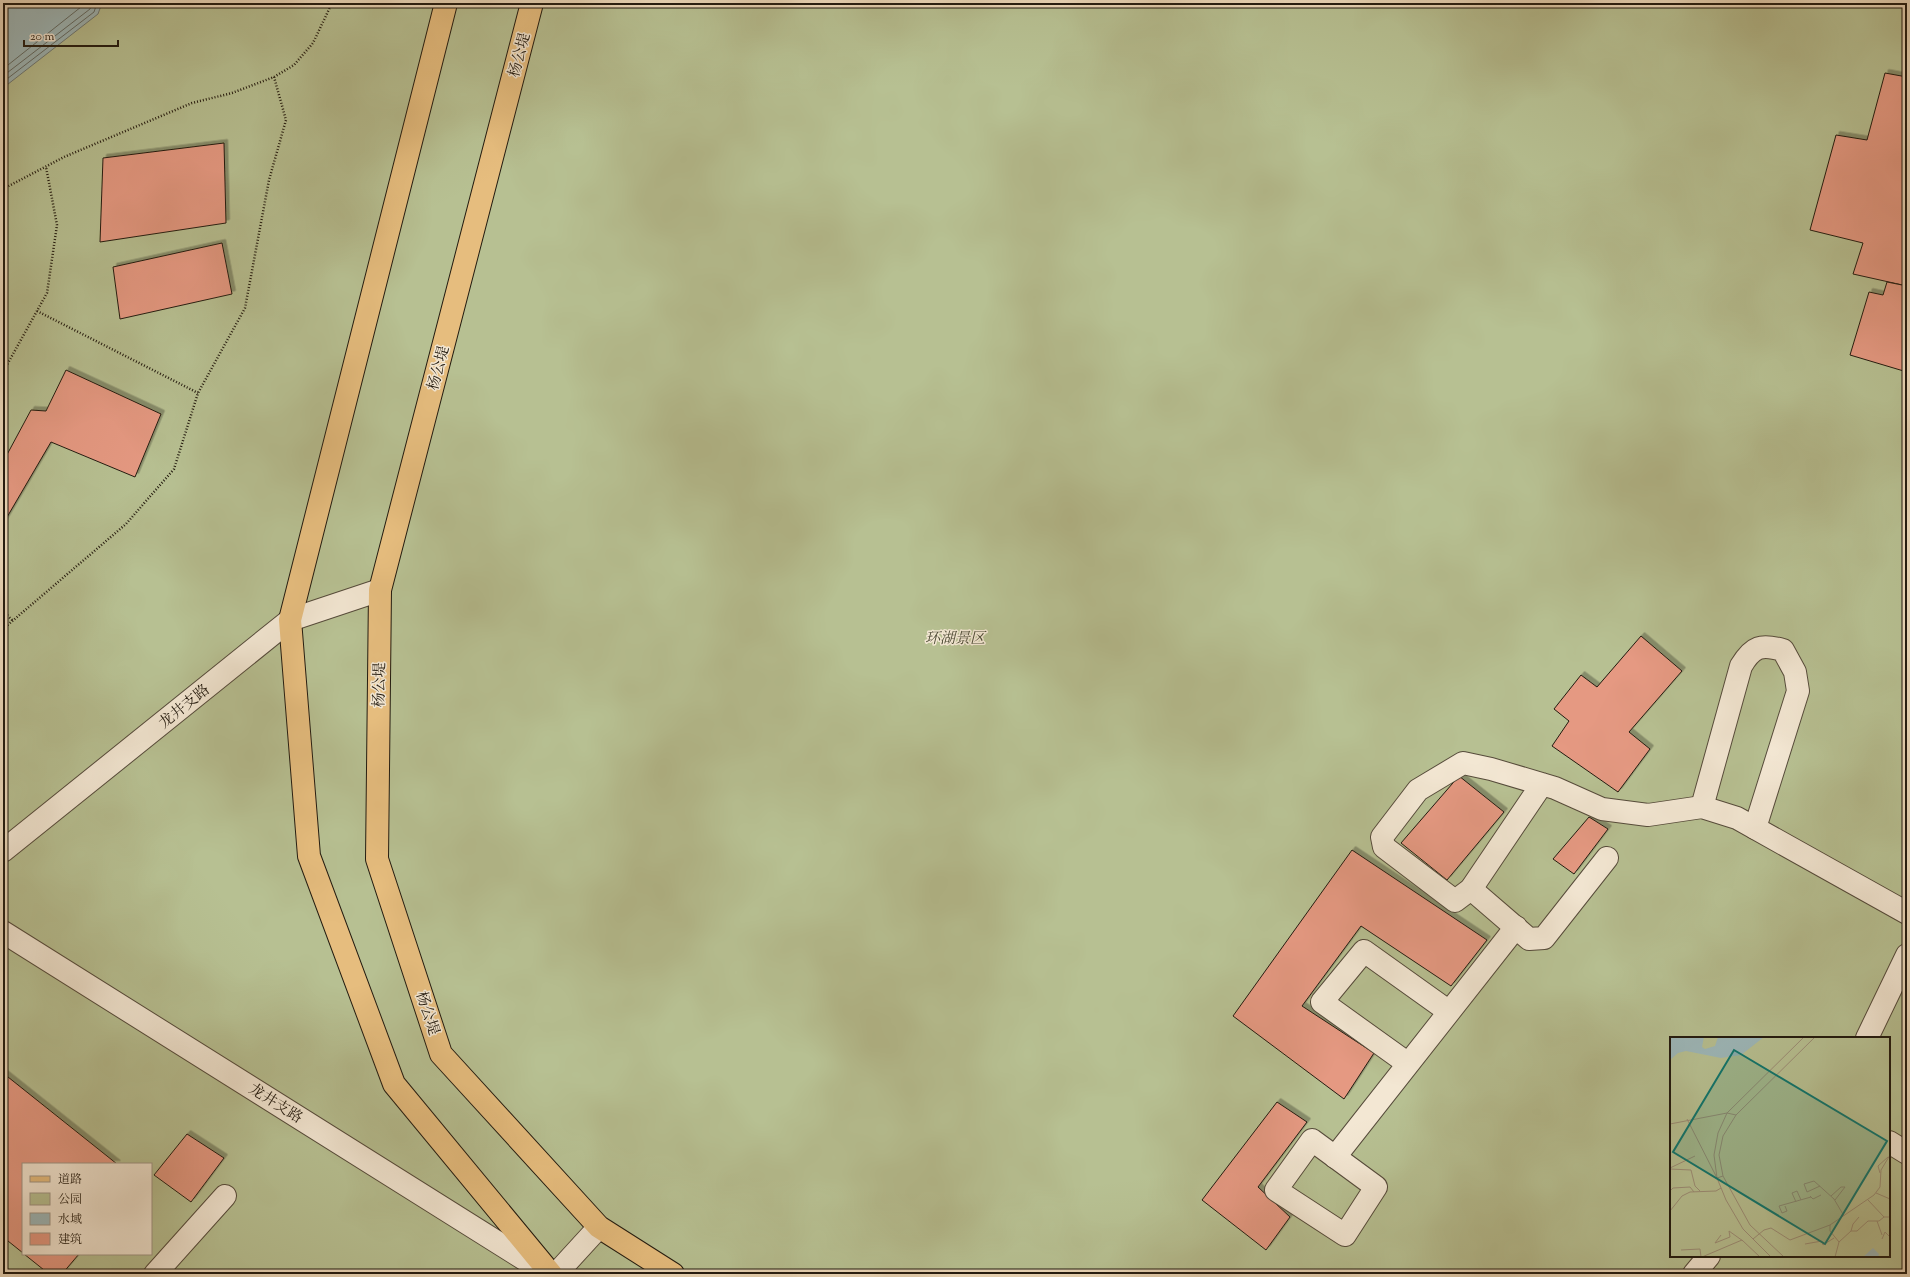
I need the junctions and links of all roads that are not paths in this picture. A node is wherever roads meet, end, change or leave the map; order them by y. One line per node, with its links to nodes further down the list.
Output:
1 (446, 3): 4 (main road)
2 (532, 3): 3 (main road, 杨公堤)
3 (380, 590): 4 (street, 龙井支路); 22 (main road, 杨公堤)
4 (290, 620): 8 (street, 龙井支路); 25 (main road)
5 (1542, 784): 6 (street); 10 (street); 10 (street)
6 (1702, 807): 7 (street); 7 (street)
7 (1755, 828): 11 (street)
8 (3, 851)
9 (1607, 858): 12 (street)
10 (1471, 889): 12 (street)
11 (1907, 913)
12 (1516, 927): 15 (street)
13 (3, 932): 25 (street, 龙井支路)
14 (1907, 955): 16 (street)
15 (1448, 1012): 17 (street); 17 (street)
16 (1867, 1037)
17 (1407, 1063): 20 (street)
18 (1890, 1143): 19 (street)
19 (1907, 1153)
20 (1335, 1157): 20 (street)
21 (225, 1196): 24 (street)
22 (598, 1227): 26 (street); 27 (main road, 杨公堤)
23 (1708, 1257): 28 (street)
24 (155, 1274)
25 (549, 1274)
26 (556, 1274)
27 (673, 1274)
28 (1694, 1274)

